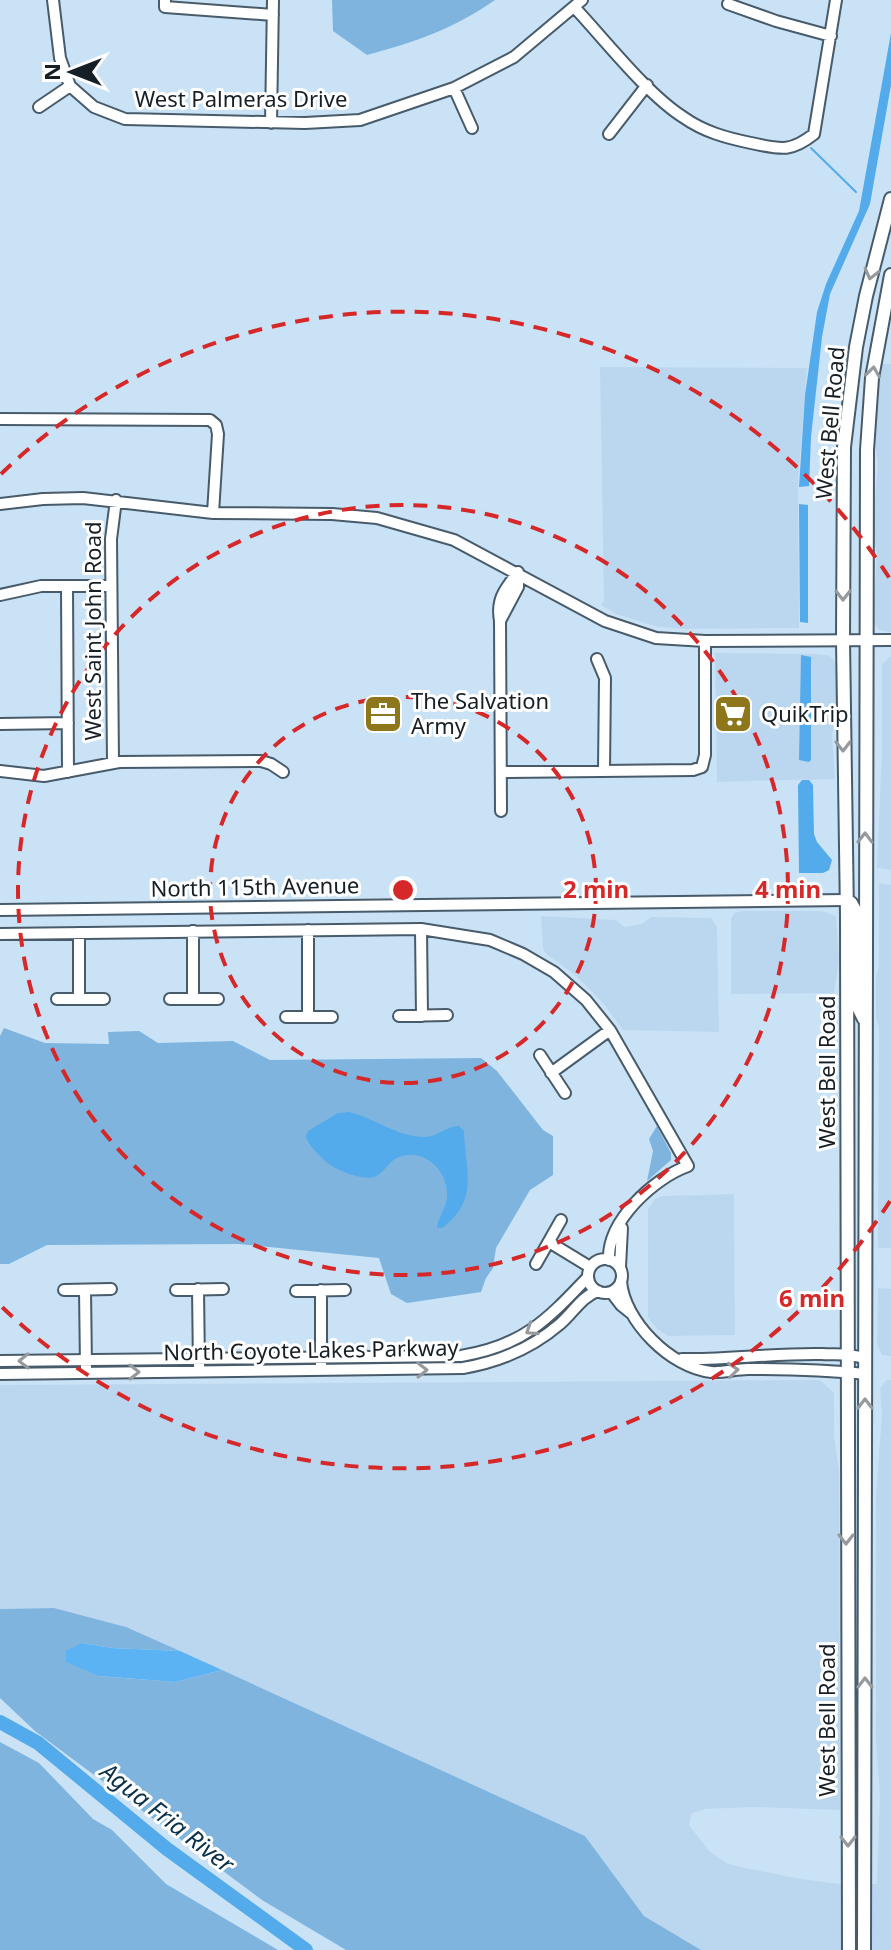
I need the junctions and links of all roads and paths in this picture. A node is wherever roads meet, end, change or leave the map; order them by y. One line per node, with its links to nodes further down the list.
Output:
1 (53, 0): 10 (street)
2 (165, 0): 7 (street)
3 (273, 0): 7 (street)
4 (836, 0): 8 (street)
5 (578, 4): 9 (street); 11 (street, West Palmeras Drive)
6 (728, 4): 8 (street)
7 (273, 15): 13 (street)
8 (831, 36): 9 (street)
9 (647, 85): 15 (street)
10 (70, 86): 12 (street); 13 (street, West Palmeras Drive)
11 (454, 88): 13 (street, West Palmeras Drive); 14 (street)
12 (39, 107)
13 (271, 123)
14 (472, 128)
15 (609, 134)
16 (891, 199): 26 (main road, West Bell Road, one-way to 26)
17 (891, 275): 27 (main road, West Bell Road, one-way to 17)
18 (0, 419): 21 (street)
19 (116, 500): 20 (street); 21 (street); 24 (street, West Saint John Road)
20 (0, 504)
21 (213, 513): 22 (street)
22 (518, 572): 29 (street); 38 (street)
23 (67, 586): 24 (street); 25 (street); 31 (street)
24 (111, 586): 33 (street, West Saint John Road)
25 (0, 595)
26 (843, 640): 27 (street); 29 (street); 40 (main road, West Bell Road, one-way to 40)
27 (866, 640): 28 (street); 59 (main road, West Bell Road, one-way to 27)
28 (891, 640)
29 (705, 641): 35 (street)
30 (597, 659): 35 (street)
31 (68, 723): 32 (street); 36 (street)
32 (0, 724)
33 (113, 763): 36 (street); 37 (street)
34 (0, 771): 36 (street)
35 (604, 771): 38 (street)
36 (68, 772)
37 (283, 772)
38 (501, 772): 39 (street)
39 (501, 811)
40 (846, 900): 41 (street, North 115th Avenue); 59 (main road); 61 (main road, West Bell Road)
41 (0, 910)
42 (421, 929): 43 (street); 55 (street); 60 (street)
43 (308, 930): 44 (street); 57 (street)
44 (193, 931): 45 (street); 51 (street)
45 (79, 933): 46 (street); 48 (street)
46 (0, 934)
47 (57, 999): 48 (street)
48 (79, 999): 49 (street)
49 (104, 999)
50 (170, 999): 51 (street)
51 (193, 999): 52 (street)
52 (218, 999)
53 (447, 1015): 55 (street)
54 (399, 1016): 55 (street)
55 (422, 1016)
56 (286, 1017): 57 (street)
57 (308, 1017): 58 (street)
58 (332, 1017)
59 (866, 1022): 65 (main road, West Bell Road)
60 (610, 1030): 63 (street); 68 (street)
61 (846, 1037): 65 (main road); 66 (main road, West Bell Road)
62 (540, 1055): 63 (street)
63 (551, 1073): 64 (street)
64 (565, 1093)
65 (865, 1124): 70 (main road, West Bell Road)
66 (847, 1155): 70 (main road); 88 (main road, West Bell Road)
67 (561, 1220): 69 (street)
68 (622, 1222): 71 (street); 73 (street)
69 (549, 1242): 72 (street); 74 (street)
70 (864, 1246): 91 (main road, West Bell Road)
71 (609, 1260): 73 (street); 74 (street)
72 (536, 1264)
73 (620, 1269): 75 (street)
74 (589, 1272): 85 (street); 89 (street, North Coyote Lakes Parkway, one-way to 89)
75 (621, 1281): 86 (street); 87 (street)
76 (111, 1289): 80 (street)
77 (198, 1289): 78 (street); 81 (street); 92 (street)
78 (223, 1289)
79 (64, 1290): 80 (street)
80 (85, 1290): 94 (street)
81 (176, 1290)
82 (321, 1290): 83 (street); 84 (street); 89 (street)
83 (345, 1290)
84 (296, 1291)
85 (598, 1291): 86 (street); 95 (street, North Coyote Lakes Parkway, one-way to 85)
86 (611, 1292): 87 (street)
87 (631, 1313): 90 (street)
88 (846, 1354): 90 (street); 91 (street); 97 (main road, West Bell Road)
89 (321, 1358): 92 (street, North Coyote Lakes Parkway); 95 (street)
90 (680, 1359): 97 (street, one-way to 97)
91 (866, 1359): 100 (main road, West Bell Road)
92 (199, 1360): 94 (street, North Coyote Lakes Parkway); 96 (street)
93 (0, 1361): 94 (street, North Coyote Lakes Parkway, one-way to 93)
94 (86, 1361): 98 (street)
95 (321, 1371): 96 (street, North Coyote Lakes Parkway)
96 (199, 1372): 98 (street, North Coyote Lakes Parkway, one-way to 96)
97 (846, 1372): 100 (street); 101 (main road, West Bell Road, one-way to 101)
98 (86, 1373): 99 (street, North Coyote Lakes Parkway)
99 (0, 1374)
100 (865, 1374): 102 (main road, West Bell Road, one-way to 100)
101 (849, 1950)
102 (864, 1950)

